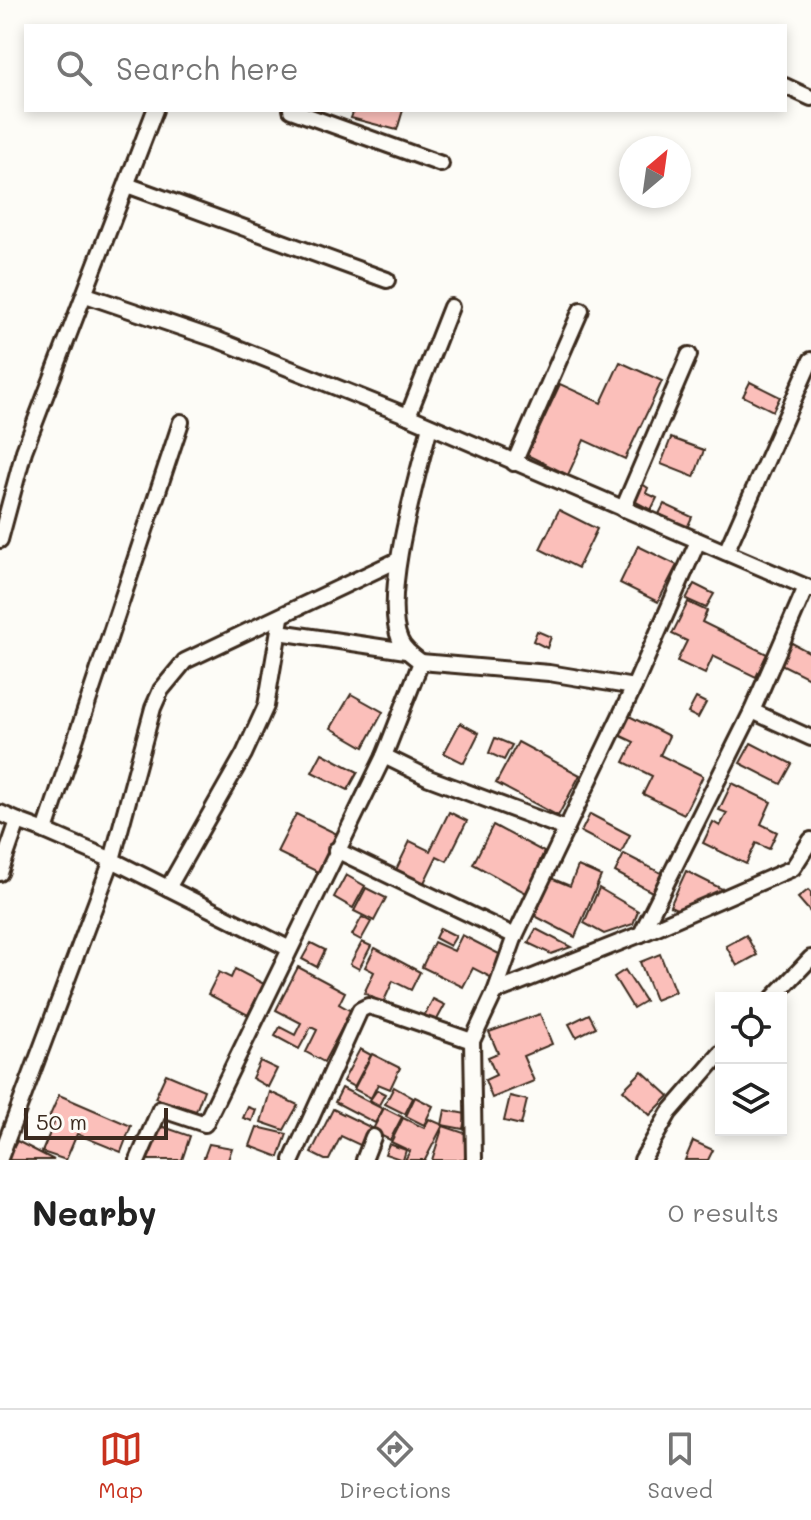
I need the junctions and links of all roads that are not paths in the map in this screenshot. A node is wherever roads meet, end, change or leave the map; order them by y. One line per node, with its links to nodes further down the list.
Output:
1 (787, 87): 2 (street)
2 (811, 98)
3 (154, 112): 6 (street)
4 (297, 112): 5 (street)
5 (441, 164)
6 (127, 185): 7 (street); 8 (street)
7 (387, 280)
8 (86, 295): 13 (street); 18 (street)
9 (451, 307): 13 (street)
10 (581, 310): 16 (street)
11 (689, 355): 17 (street)
12 (811, 360): 20 (street)
13 (408, 416): 15 (street)
14 (181, 422): 33 (street)
15 (430, 426): 16 (street); 21 (street)
16 (514, 463): 17 (street)
17 (623, 509): 19 (street)
18 (0, 540)
19 (698, 541): 20 (street); 26 (street)
20 (726, 552): 22 (street)
21 (398, 560): 23 (street); 24 (street)
22 (808, 588): 27 (street)
23 (280, 625): 24 (street); 36 (street); 38 (street)
24 (406, 651): 25 (street)
25 (421, 662): 26 (street); 29 (street)
26 (634, 687): 32 (street)
27 (752, 711): 28 (street); 39 (street)
28 (811, 738)
29 (384, 756): 32 (street); 35 (street)
30 (0, 813): 31 (street)
31 (18, 821): 33 (street); 37 (street)
32 (566, 829): 40 (street)
33 (45, 831): 36 (street)
34 (811, 840): 39 (street)
35 (336, 850): 40 (street); 41 (street)
36 (112, 860): 38 (street); 48 (street)
37 (0, 873)
38 (168, 888): 41 (street)
39 (641, 934): 43 (street)
40 (515, 936): 43 (street)
41 (288, 948): 49 (street)
42 (811, 958): 44 (street)
43 (495, 992): 45 (street)
44 (779, 992)
45 (472, 1041): 50 (street); 52 (street)
46 (715, 1060): 53 (street)
47 (373, 1137): 51 (street)
48 (0, 1158)
49 (138, 1160)
50 (292, 1160)
51 (364, 1160)
52 (474, 1160)
53 (642, 1160)

